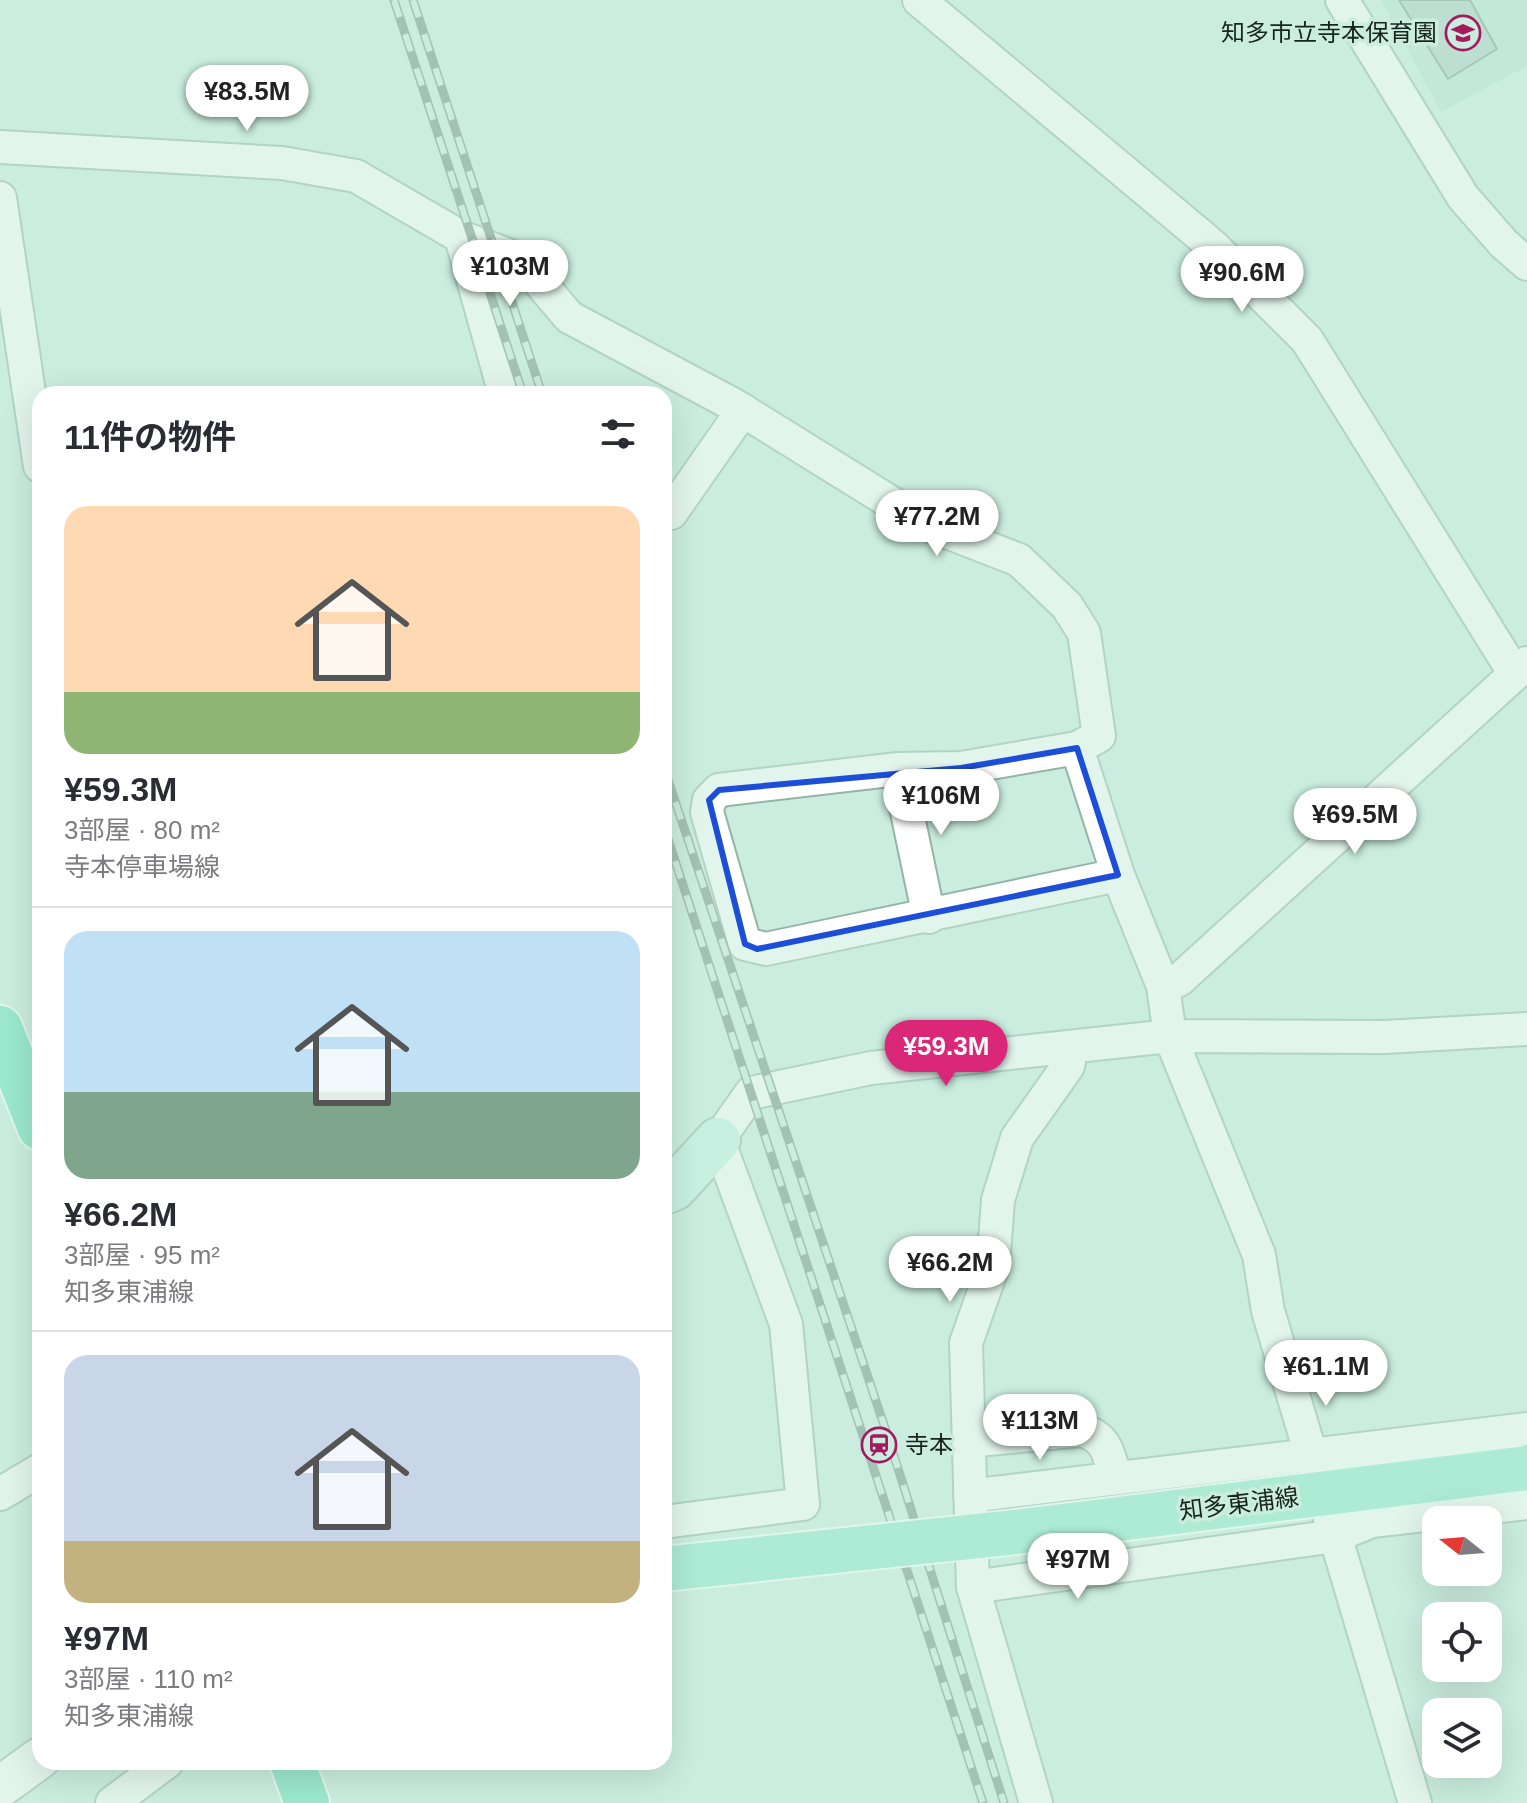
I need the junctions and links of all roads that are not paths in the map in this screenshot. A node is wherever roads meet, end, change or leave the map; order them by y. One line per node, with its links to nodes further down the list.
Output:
1 (919, 0): 11 (street)
2 (1342, 0): 6 (street)
3 (0, 147): 5 (street)
4 (0, 198): 9 (street)
5 (461, 237): 7 (street); 8 (street)
6 (1527, 264)
7 (503, 386)
8 (743, 410): 10 (street); 12 (street)
9 (32, 412)
10 (672, 512)
11 (1521, 668): 16 (street)
12 (1077, 748): 13 (street); 14 (street)
13 (898, 769): 15 (street); 15 (street)
14 (1118, 875): 15 (street); 16 (street)
15 (929, 917)
16 (1163, 986): 18 (street)
17 (1527, 1029): 18 (street)
18 (1170, 1036): 20 (street); 26 (street)
19 (3, 1043): 21 (highway)
20 (1072, 1047): 22 (street); 25 (street)
21 (32, 1110)
22 (718, 1140): 23 (main road); 33 (street)
23 (672, 1189)
24 (1527, 1429): 26 (street)
25 (968, 1441): 29 (street); 31 (street)
26 (1311, 1455): 29 (street); 34 (street)
27 (1527, 1468): 35 (main road, 知多東浦線, bridge)
28 (32, 1475): 30 (street)
29 (1115, 1478): 31 (street)
30 (0, 1494)
31 (970, 1496): 36 (street)
32 (1527, 1503): 34 (street)
33 (672, 1521)
34 (1335, 1536): 36 (street); 44 (street)
35 (672, 1568)
36 (973, 1587): 43 (street)
37 (32, 1764): 40 (street)
38 (156, 1770): 41 (street)
39 (295, 1770): 42 (highway)
40 (0, 1787)
41 (112, 1803)
42 (307, 1803)
43 (1036, 1803)
44 (1415, 1803)

